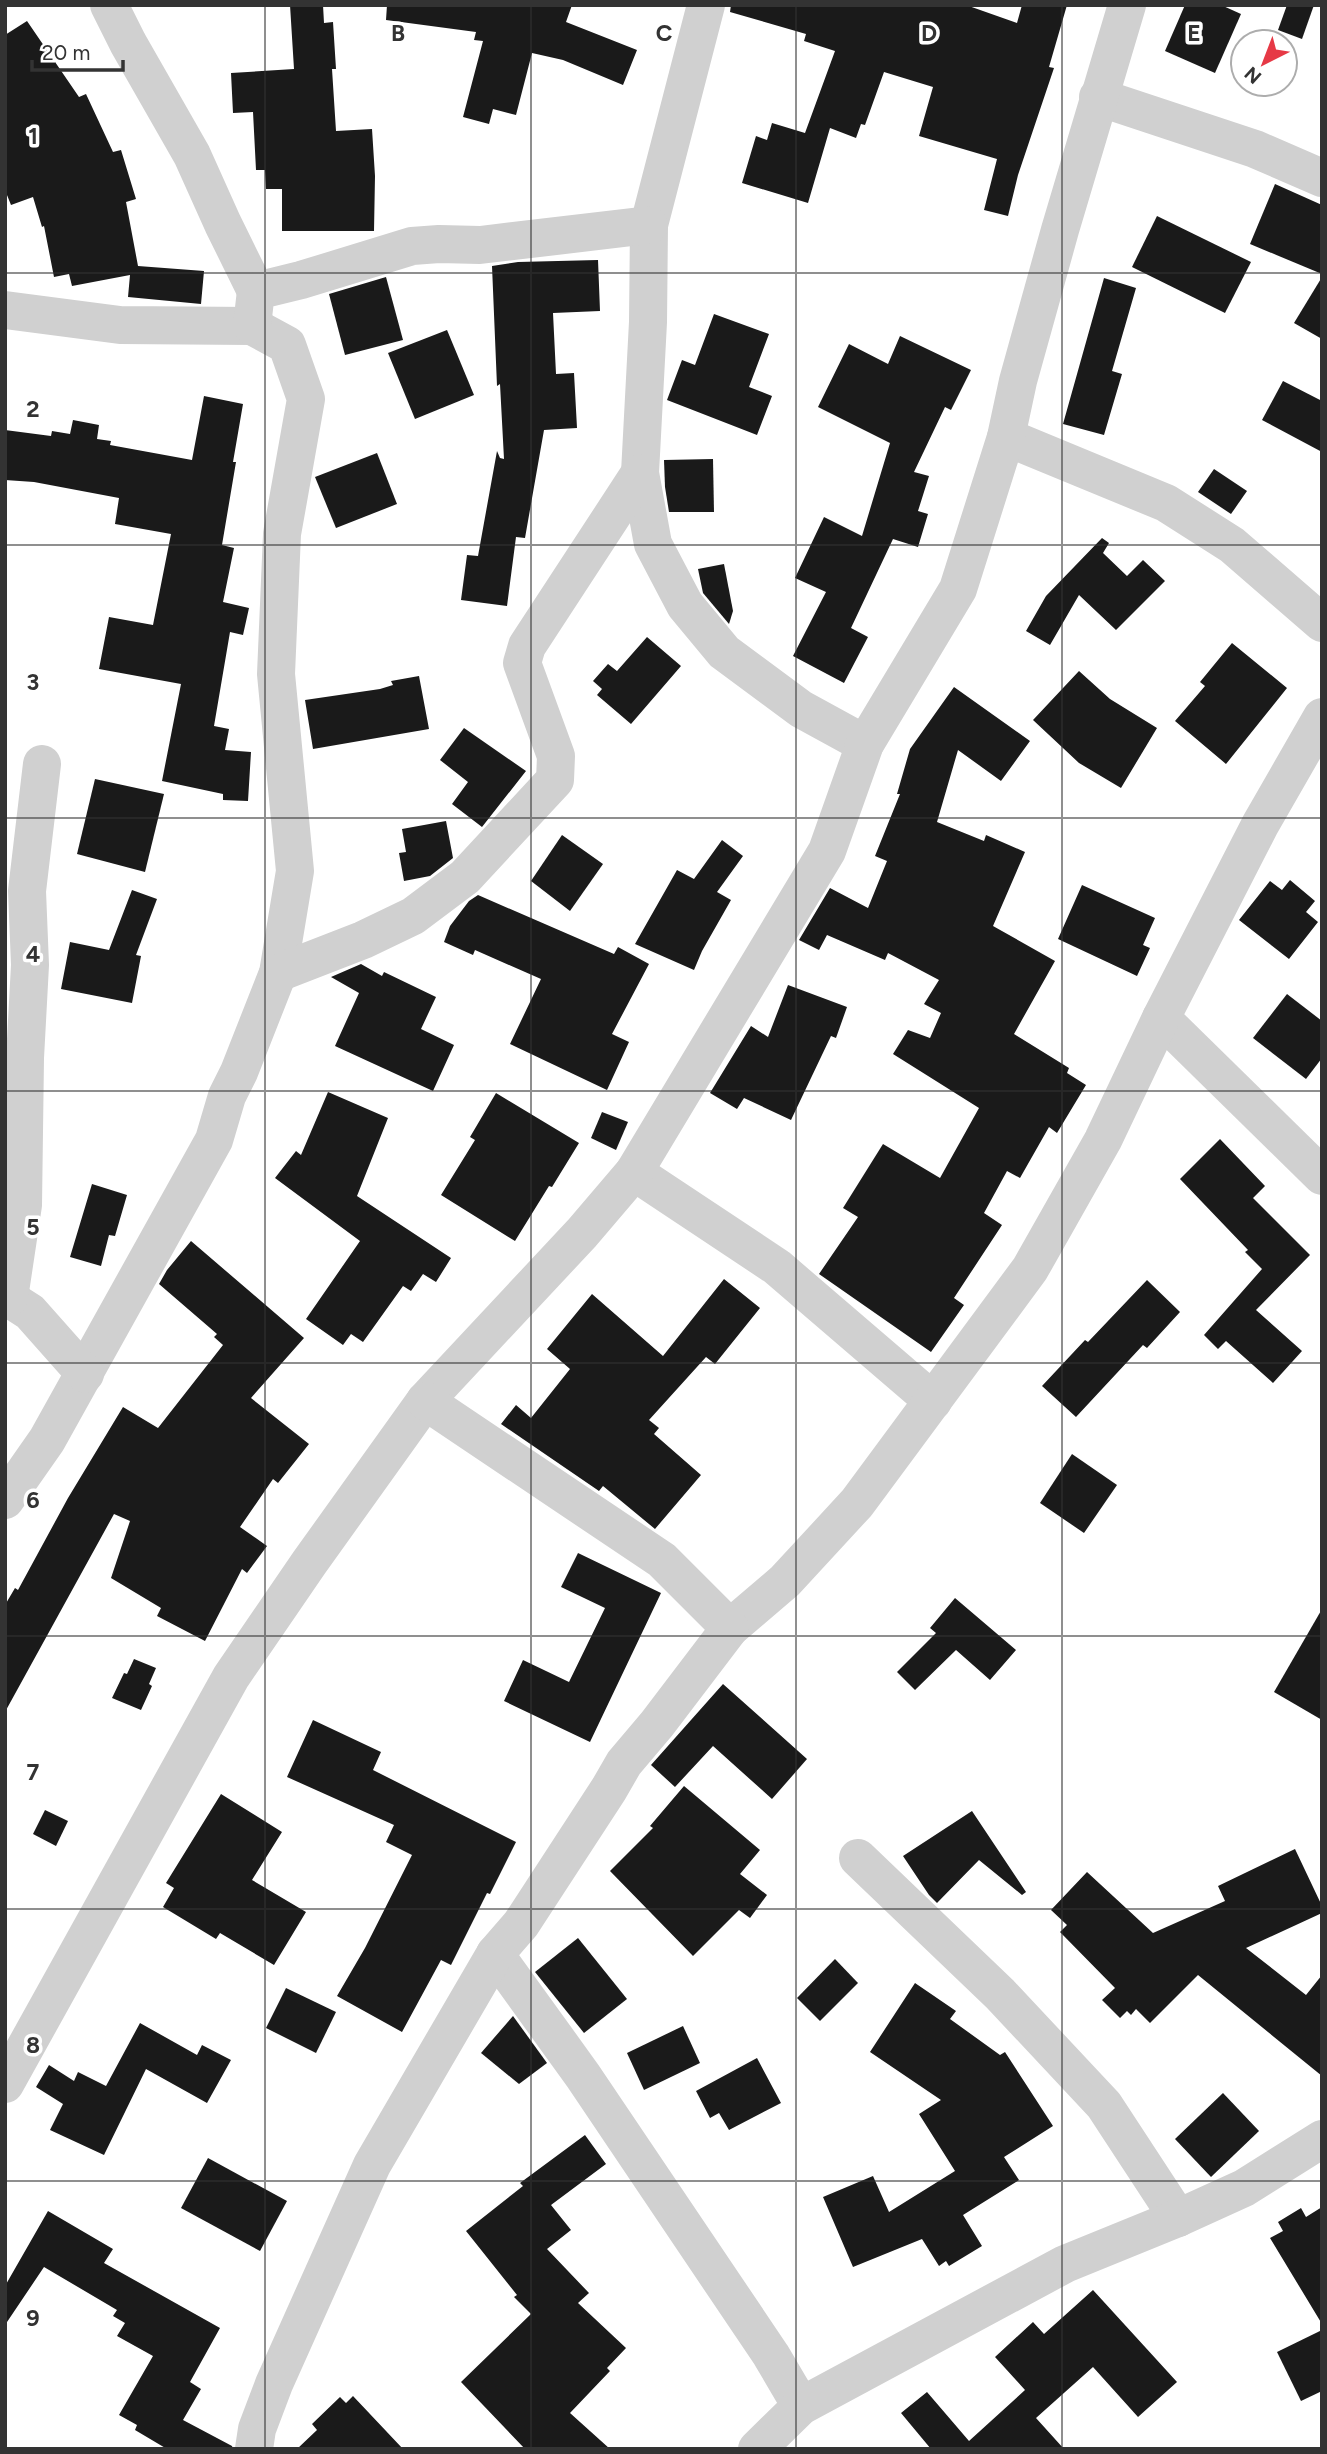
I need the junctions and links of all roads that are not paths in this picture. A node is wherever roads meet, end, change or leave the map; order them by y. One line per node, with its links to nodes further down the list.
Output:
1 (109, 5): 7 (street)
2 (706, 5): 6 (street)
3 (1127, 5): 4 (street)
4 (1098, 97): 5 (street); 9 (street)
5 (1322, 178)
6 (649, 225): 7 (street); 10 (street)
7 (254, 309): 8 (street); 15 (street)
8 (5, 310)
9 (1006, 436): 11 (street); 13 (street)
10 (639, 473): 13 (street); 15 (street)
11 (1322, 623)
12 (1322, 717): 16 (street)
13 (865, 744): 17 (street)
14 (43, 764): 19 (street)
15 (278, 973): 20 (street)
16 (1161, 1018): 18 (street); 22 (street)
17 (634, 1172): 21 (street); 22 (street)
18 (1322, 1176)
19 (7, 1297): 20 (street)
20 (85, 1374): 23 (street)
21 (425, 1401): 24 (street); 27 (street)
22 (933, 1401): 24 (street)
23 (5, 1500)
24 (730, 1628): 26 (street)
25 (858, 1858): 29 (street)
26 (495, 1954): 30 (street); 31 (street)
27 (5, 2084)
28 (1322, 2139): 29 (street)
29 (1178, 2218): 30 (street)
30 (801, 2406): 32 (street)
31 (254, 2449)
32 (757, 2449)

